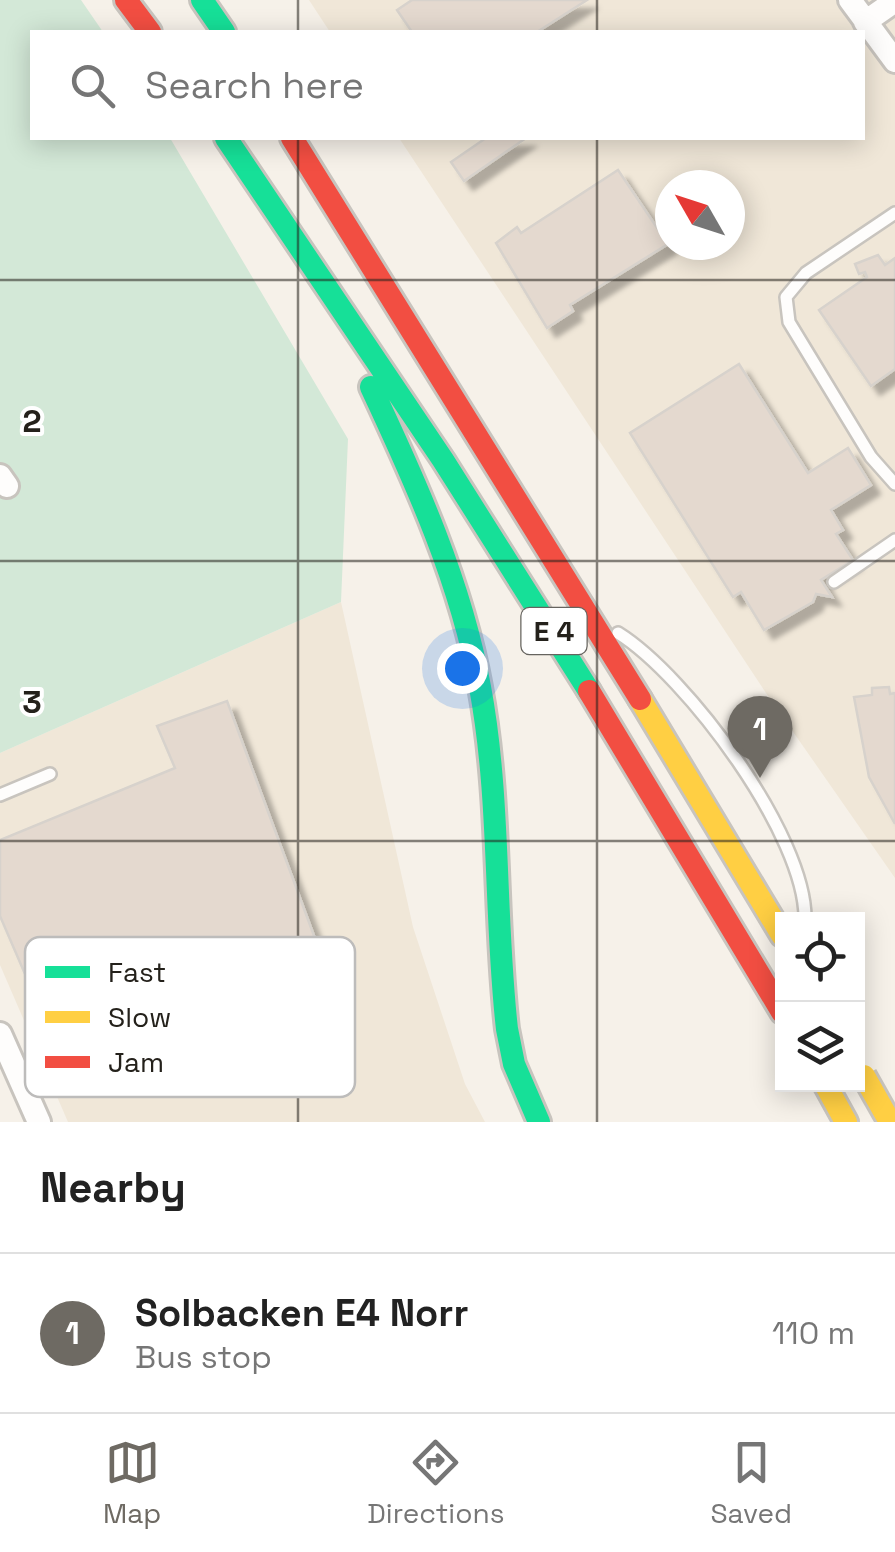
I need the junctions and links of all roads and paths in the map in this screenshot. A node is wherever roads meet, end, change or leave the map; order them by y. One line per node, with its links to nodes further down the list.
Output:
1 (126, 0): 6 (highway)
2 (202, 0): 7 (highway)
3 (850, 0): 5 (street)
4 (895, 1): 5 (street)
5 (866, 22): 8 (street)
6 (148, 30)
7 (223, 30)
8 (895, 61)
9 (227, 140): 12 (highway, E 4)
10 (293, 140): 16 (highway, E 4)
11 (895, 212): 13 (lane)
12 (311, 260): 21 (highway, E 4); 29 (highway)
13 (895, 484)
14 (895, 540): 15 (lane)
15 (834, 582)
16 (591, 617): 19 (lane); 20 (highway, E 4)
17 (50, 774): 18 (lane)
18 (0, 795)
19 (803, 912)
20 (775, 923)
21 (776, 1002)
22 (0, 1034): 24 (street)
23 (865, 1078): 31 (highway, bridge)
24 (25, 1090)
25 (829, 1092): 30 (highway)
26 (28, 1097): 28 (street)
27 (895, 1115): 31 (street)
28 (39, 1122)
29 (539, 1122)
30 (846, 1122)
31 (888, 1122)

